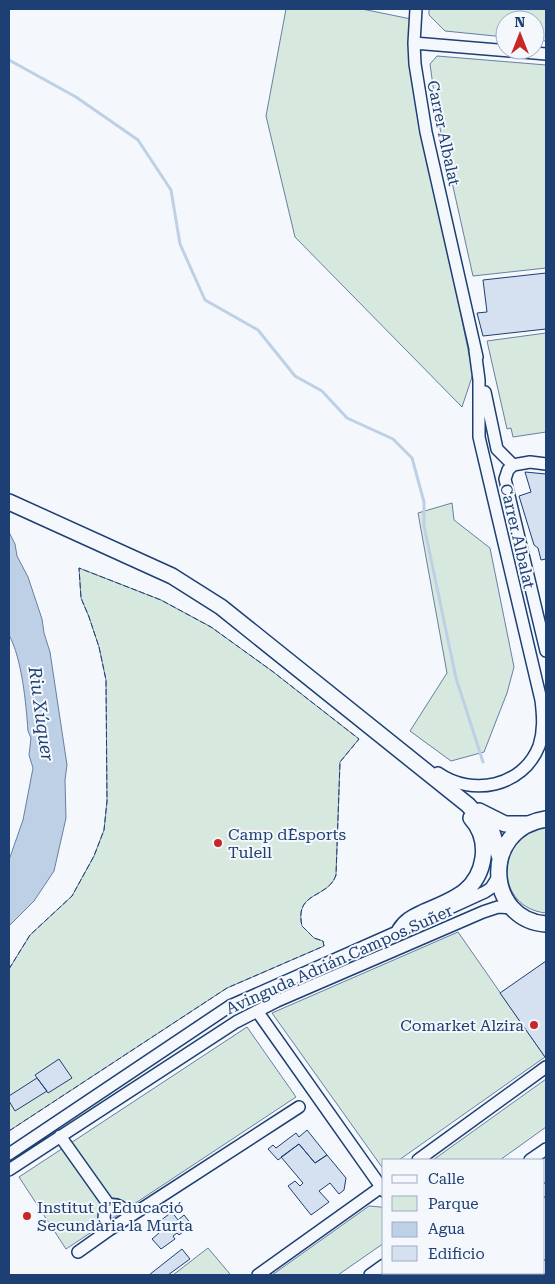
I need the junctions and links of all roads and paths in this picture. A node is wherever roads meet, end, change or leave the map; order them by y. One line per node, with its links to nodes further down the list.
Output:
1 (416, 9): 2 (street, Carrer Albalat)
2 (414, 43): 3 (street); 4 (street, Carrer Albalat)
3 (546, 54)
4 (476, 350): 6 (street, Carrer Albalat); 9 (street, Carrer Albalat)
5 (546, 464): 6 (street)
6 (513, 465): 8 (street, Carrer Albalat)
7 (9, 502): 9 (main road)
8 (546, 651)
9 (357, 715): 10 (main road)
10 (400, 750): 11 (main road); 18 (main road)
11 (468, 805): 13 (main road); 14 (main road)
12 (546, 819): 13 (main road)
13 (526, 824): 14 (main road)
14 (500, 858): 15 (main road)
15 (498, 877): 16 (main road); 18 (street, Avinguda Adrián Campos Suñer)
16 (513, 908): 17 (main road); 19 (street, Avinguda Adrián Campos Suñer)
17 (546, 924)
18 (400, 930): 24 (street, Avinguda Adrián Campos Suñer)
19 (257, 1012): 22 (street, Avinguda Adrián Campos Suñer); 28 (street)
20 (546, 1067): 25 (street)
21 (299, 1107): 31 (street)
22 (60, 1136): 27 (street, Avinguda Adrián Campos Suñer); 30 (street)
23 (546, 1148): 26 (street)
24 (9, 1154)
25 (419, 1159)
26 (531, 1159)
27 (9, 1170)
28 (382, 1187)
29 (382, 1189): 35 (street)
30 (109, 1205): 31 (street); 32 (street)
31 (130, 1216): 32 (street)
32 (109, 1230): 33 (street)
33 (78, 1252)
34 (382, 1266): 36 (street)
35 (258, 1275)
36 (370, 1275)

